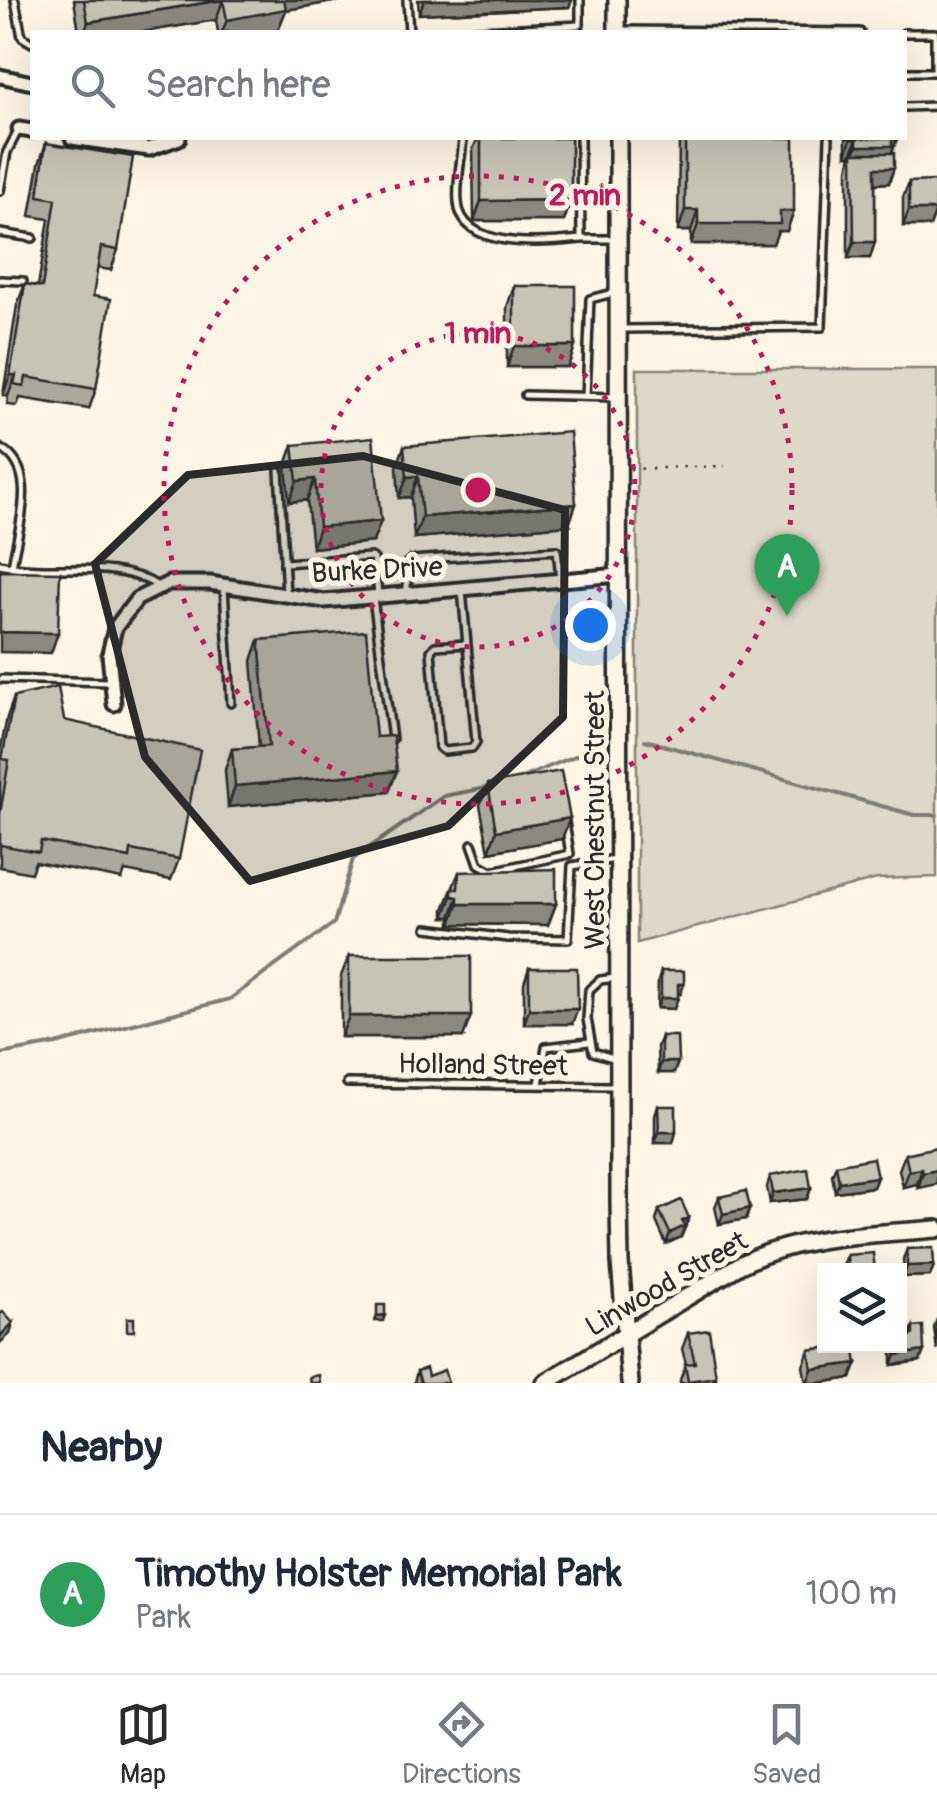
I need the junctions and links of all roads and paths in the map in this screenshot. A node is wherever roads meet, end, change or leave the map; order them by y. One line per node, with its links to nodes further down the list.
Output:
1 (14, 0): 9 (lane)
2 (407, 0): 5 (lane)
3 (580, 0): 6 (lane)
4 (618, 0): 7 (main road)
5 (409, 30)
6 (480, 30)
7 (618, 30)
8 (907, 33): 10 (lane)
9 (30, 42)
10 (907, 72)
11 (0, 76): 12 (street)
12 (30, 83)
13 (937, 106): 14 (lane)
14 (907, 107)
15 (26, 130): 22 (lane)
16 (86, 140): 17 (street)
17 (173, 140)
18 (463, 140): 25 (lane)
19 (580, 140): 25 (lane)
20 (618, 140): 26 (main road, West Chestnut Street)
21 (829, 140): 30 (lane)
22 (0, 192)
23 (0, 233): 24 (lane)
24 (32, 238)
25 (582, 239): 26 (lane)
26 (618, 239): 29 (main road, West Chestnut Street)
27 (0, 280): 28 (lane)
28 (23, 281)
29 (618, 292): 30 (main road, West Chestnut Street); 32 (lane)
30 (618, 329): 33 (main road, West Chestnut Street)
31 (524, 394): 32 (lane)
32 (586, 396): 33 (lane)
33 (618, 397): 36 (main road, West Chestnut Street)
34 (0, 448): 40 (lane)
35 (725, 466): 36 (path)
36 (619, 469): 41 (main road, West Chestnut Street)
37 (278, 470): 38 (lane)
38 (284, 563): 47 (lane); 48 (lane)
39 (0, 564): 40 (lane)
40 (12, 566): 44 (lane)
41 (619, 576): 42 (street, Burke Drive); 58 (main road, West Chestnut Street)
42 (560, 581): 45 (street, Burke Drive); 46 (lane)
43 (224, 585): 44 (street, Burke Drive); 47 (street, Burke Drive); 53 (lane)
44 (159, 586): 51 (street)
45 (462, 590): 46 (street, Burke Drive); 49 (lane)
46 (407, 595): 48 (street, Burke Drive)
47 (286, 596): 48 (street, Burke Drive)
48 (376, 598): 54 (lane)
49 (467, 644): 49 (lane)
50 (2, 679): 51 (lane)
51 (111, 682): 52 (street)
52 (114, 704)
53 (231, 704)
54 (393, 748)
55 (563, 809): 57 (lane)
56 (472, 844): 57 (lane)
57 (570, 854): 59 (lane)
58 (619, 858): 59 (lane); 61 (main road, West Chestnut Street)
59 (572, 866): 60 (lane)
60 (427, 928)
61 (619, 978): 62 (lane); 63 (main road, West Chestnut Street)
62 (588, 1042): 63 (lane); 65 (lane)
63 (619, 1059): 66 (main road, West Chestnut Street)
64 (347, 1083): 65 (lane, Holland Street)
65 (538, 1084): 66 (lane, Holland Street)
66 (619, 1086): 68 (main road, West Chestnut Street)
67 (937, 1229): 68 (main road, Linwood Street)
68 (626, 1336): 69 (main road, Linwood Street); 70 (main road, West Chestnut Street)
69 (546, 1383)
70 (630, 1383)

